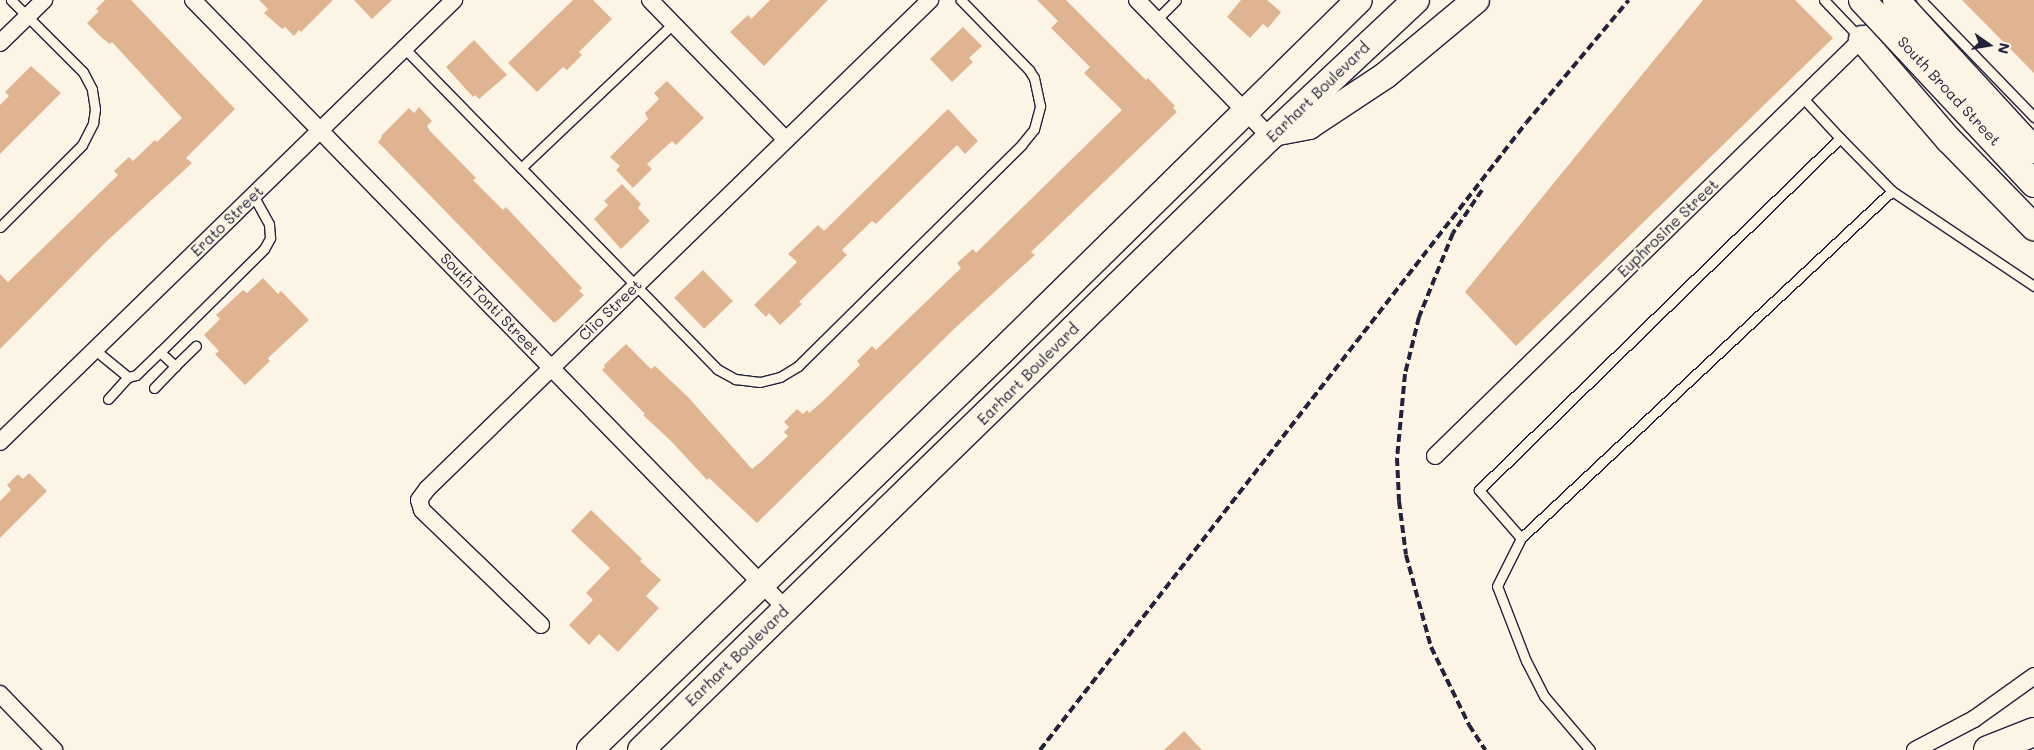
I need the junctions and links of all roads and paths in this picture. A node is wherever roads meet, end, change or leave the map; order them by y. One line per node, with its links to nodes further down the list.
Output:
1 (12, 0): 17 (lane)
2 (44, 0): 17 (street)
3 (193, 0): 26 (street, South Tonti Street)
4 (454, 0): 22 (street, Erato Street)
5 (650, 0): 19 (street)
6 (930, 0): 29 (street, Clio Street)
7 (961, 0): 38 (lane)
8 (1137, 0): 18 (street)
9 (1176, 0): 18 (lane)
10 (1359, 0): 24 (main road)
11 (1416, 0): 27 (main road, Earhart Boulevard)
12 (1476, 0): 27 (main road)
13 (1824, 0): 20 (lane)
14 (1862, 0): 33 (main road, South Broad Street, bridge)
15 (1921, 0): 25 (lane)
16 (1892, 2): 20 (street, Euphrosine Street); 30 (main road, South Broad Street, bridge); 31 (street)
17 (27, 16): 21 (street); 36 (lane)
18 (1156, 20): 24 (street)
19 (673, 24): 29 (street); 32 (lane)
20 (1862, 40): 23 (street, Euphrosine Street); 37 (main road)
21 (0, 43)
22 (404, 48): 26 (street, Erato Street); 32 (lane)
23 (1802, 97): 28 (lane); 51 (street, Euphrosine Street)
24 (1245, 111): 27 (street); 43 (main road)
25 (2034, 117)
26 (320, 130): 35 (street, Erato Street); 45 (street, South Tonti Street)
27 (1274, 134): 47 (main road, Earhart Boulevard)
28 (1840, 138): 34 (lane); 52 (lane)
29 (786, 140): 38 (street, Clio Street)
30 (2034, 150)
31 (2034, 167)
32 (521, 168): 38 (lane)
33 (2034, 184)
34 (1892, 191): 39 (lane); 52 (lane)
35 (253, 195): 41 (street, Erato Street); 42 (lane)
36 (0, 227)
37 (2034, 227)
38 (636, 286): 45 (street, Clio Street)
39 (2034, 286)
40 (196, 346): 44 (lane)
41 (95, 350): 46 (lane); 50 (street, Erato Street)
42 (160, 352): 44 (lane); 46 (lane)
43 (1000, 353): 47 (main road); 53 (main road)
44 (175, 366): 48 (lane)
45 (551, 368): 53 (street, South Tonti Street); 55 (street, Clio Street)
46 (128, 377): 49 (lane)
47 (1023, 378): 54 (main road, Earhart Boulevard)
48 (154, 388)
49 (108, 399)
50 (0, 442)
51 (1436, 456)
52 (1522, 538): 62 (lane)
53 (762, 583): 54 (street, South Tonti Street); 60 (main road)
54 (786, 609): 61 (main road, Earhart Boulevard)
55 (541, 626)
56 (2034, 676): 63 (street)
57 (0, 694): 59 (street)
58 (2034, 732): 64 (highway)
59 (54, 750)
60 (590, 750)
61 (641, 750)
62 (1590, 750)
63 (1915, 750)
64 (1988, 750)

